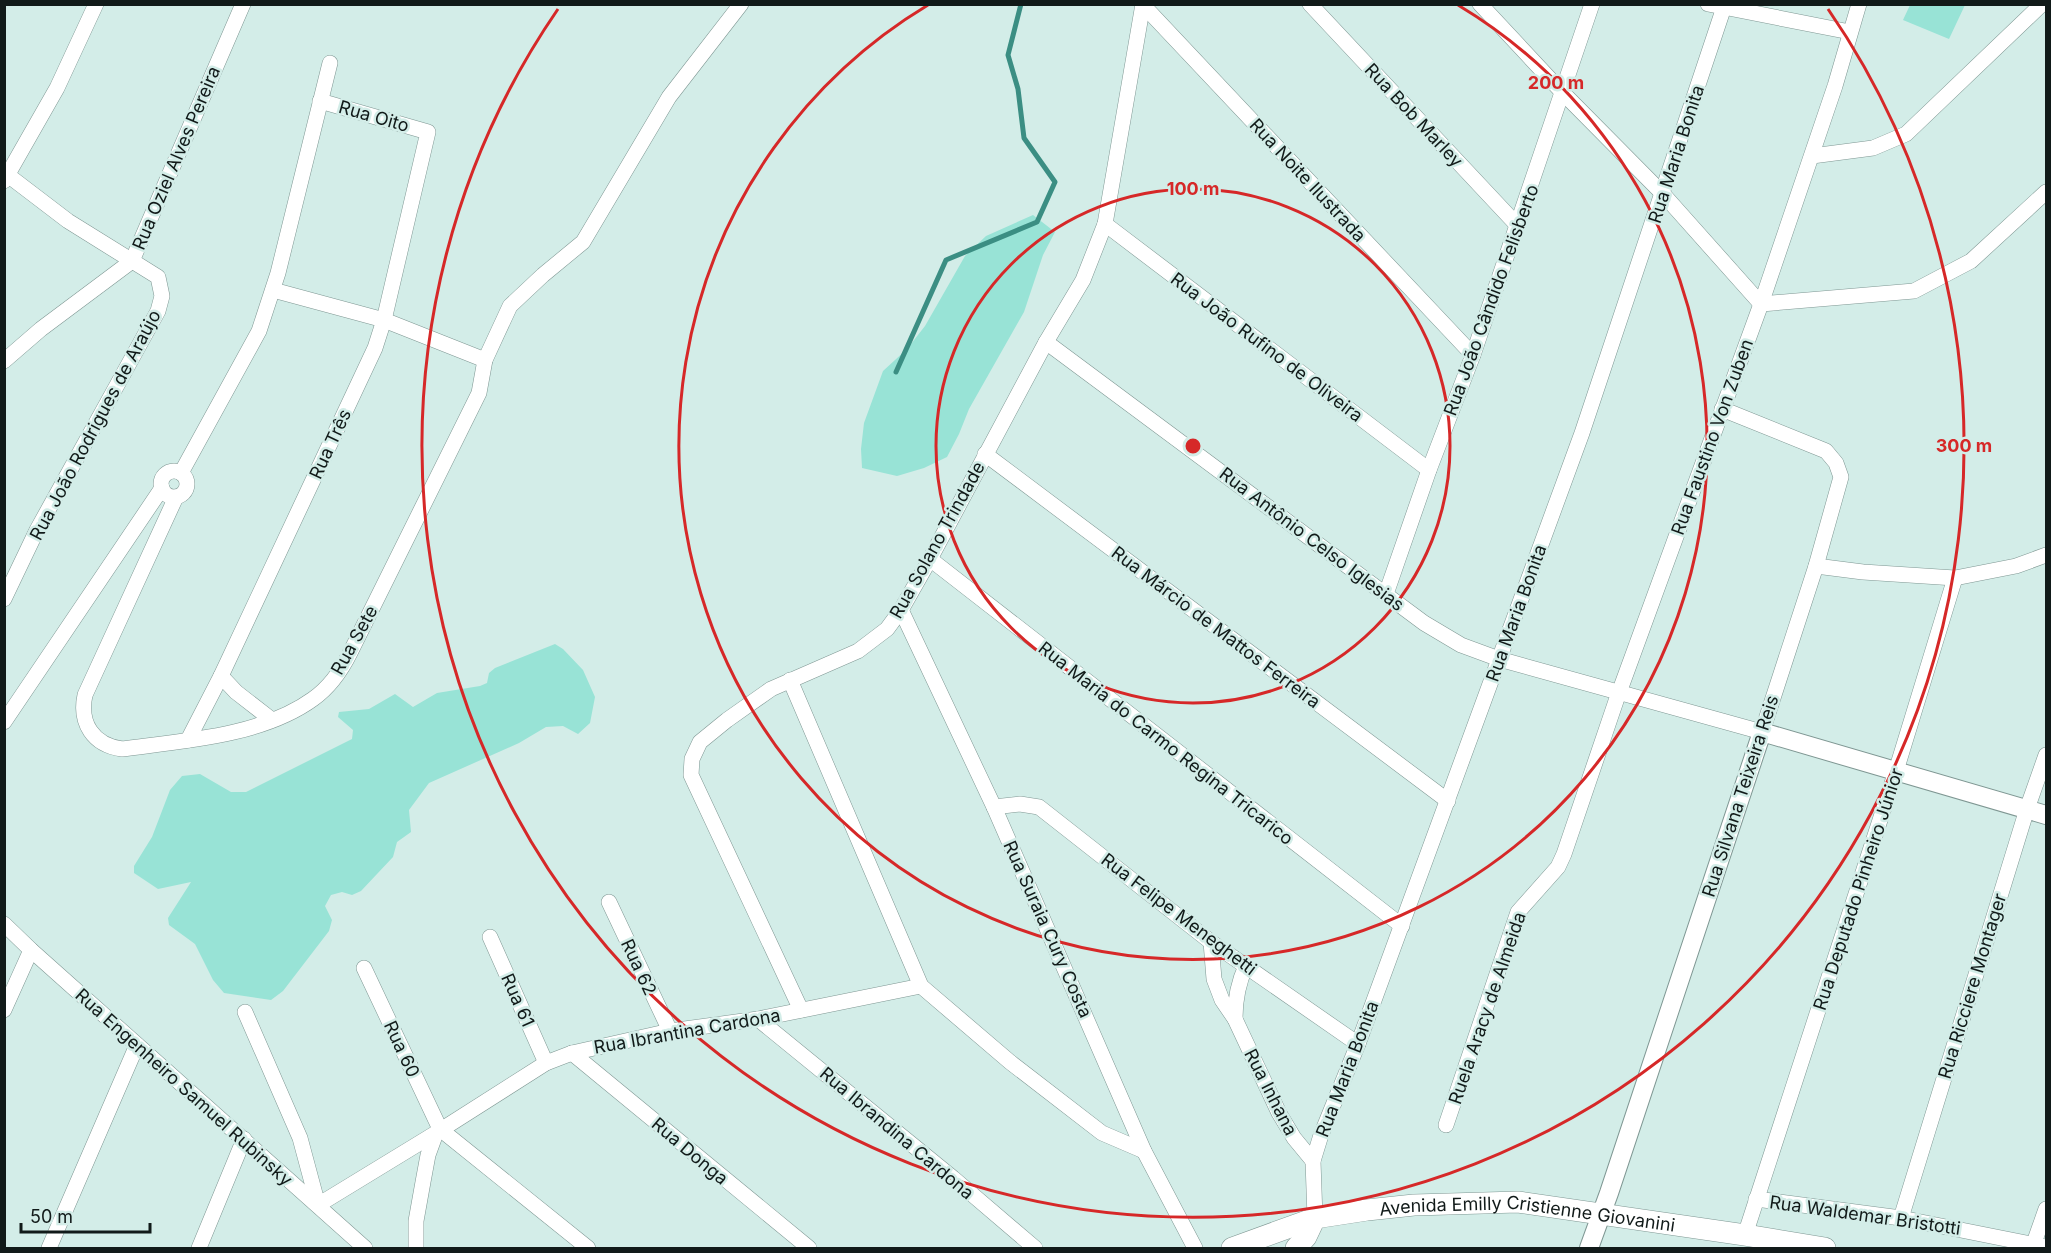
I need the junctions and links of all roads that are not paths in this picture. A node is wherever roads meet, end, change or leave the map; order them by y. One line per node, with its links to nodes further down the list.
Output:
1 (96, 4): 18 (street)
2 (243, 4): 23 (street, Rua Oziel Alves Pereira)
3 (741, 4): 29 (street, Rua Sete)
4 (1310, 4): 22 (street, Rua Bob Marley)
5 (1480, 4): 14 (street)
6 (1592, 4): 14 (street, Rua João Cândido Felisberto)
7 (1707, 4): 11 (street)
8 (1859, 4): 12 (street, Rua Faustino Von Zuben)
9 (2042, 4): 17 (street)
10 (1143, 5): 21 (street, Rua Solano Trindade); 28 (street, Rua Noite Ilustrada)
11 (1724, 7): 12 (street); 20 (street, Rua Maria Bonita)
12 (1850, 32): 17 (street, Rua Faustino Von Zuben)
13 (330, 63): 15 (street)
14 (1563, 93): 20 (street); 22 (street, Rua João Cândido Felisberto)
15 (320, 101): 16 (street, Rua Oito); 24 (street)
16 (428, 132): 26 (street, Rua Três)
17 (1812, 156): 25 (street, Rua Faustino Von Zuben)
18 (6, 176): 23 (street)
19 (2046, 192): 25 (street)
20 (1663, 194): 25 (street); 44 (street, Rua Maria Bonita)
21 (1105, 224): 27 (street, Rua Solano Trindade); 33 (street, Rua João Rufino de Oliveira)
22 (1518, 226): 28 (street, Rua João Cândido Felisberto)
23 (132, 261): 30 (street, Rua Oziel Alves Pereira); 42 (street, Rua João Rodrigues de Araújo)
24 (273, 290): 26 (street); 34 (street)
25 (1761, 304): 31 (street, Rua Faustino Von Zuben)
26 (384, 320): 29 (street); 45 (street, Rua Três)
27 (1046, 342): 32 (street, Rua Solano Trindade); 41 (street, Rua Antônio Celso Iglesias)
28 (1473, 355): 33 (street, Rua João Cândido Felisberto)
29 (485, 360): 48 (street, Rua Sete)
30 (4, 362)
31 (1722, 409): 39 (street, Rua Silvana Teixeira Reis); 47 (street, Rua Faustino Von Zuben)
32 (985, 454): 38 (street, Rua Solano Trindade); 54 (street, Rua Márcio de Mattos Ferreira)
33 (1429, 470): 41 (street, Rua João Cândido Felisberto)
34 (181, 473): 35 (street); 36 (street)
35 (162, 488): 36 (street); 49 (street)
36 (176, 497): 51 (street, Rua Sete)
37 (2046, 555): 40 (street)
38 (930, 559): 43 (street, Rua Solano Trindade); 61 (street, Rua Maria do Carmo Regina Tricarico)
39 (1816, 566): 40 (street); 50 (street, Rua Silvana Teixeira Reis)
40 (1955, 578): 53 (street, Rua Deputado Pinheiro Júnior)
41 (1386, 594): 44 (street, Rua Antônio Celso Iglesias)
42 (4, 599)
43 (901, 610): 46 (street, Rua Solano Trindade); 55 (street, Rua Suraia Cury Costa)
44 (1499, 659): 47 (street, Rua Antônio Celso Iglesias); 54 (street, Rua Maria Bonita)
45 (221, 676): 48 (street); 51 (street, Rua Três)
46 (790, 680): 67 (street); 69 (street, Rua Solano Trindade)
47 (1619, 692): 50 (street, Rua Antônio Celso Iglesias); 58 (street, Rua Faustino Von Zuben)
48 (272, 720): 51 (street, Rua Sete)
49 (4, 722)
50 (1762, 732): 53 (street); 86 (street, Rua Silvana Teixeira Reis)
51 (188, 741)
52 (2046, 755): 56 (street, Rua Ricciere Montager)
53 (1896, 771): 56 (street); 83 (street, Rua Deputado Pinheiro Júnior)
54 (1448, 801): 61 (street, Rua Maria Bonita)
55 (994, 807): 63 (street, Rua Felipe Meneghetti); 81 (street, Rua Suraia Cury Costa)
56 (2027, 809): 57 (street); 88 (street, Rua Ricciere Montager)
57 (2046, 815)
58 (1558, 867): 78 (street, Ruela Aracy de Almeida)
59 (609, 902): 73 (street, Rua 62)
60 (4, 924): 64 (street, Rua Engenheiro Samuel Rubinsky)
61 (1402, 926): 74 (street, Rua Maria Bonita)
62 (490, 937): 77 (street, Rua 61)
63 (1211, 942): 65 (street, Rua Felipe Meneghetti); 72 (street, Rua Inhana)
64 (31, 950): 68 (street); 75 (street, Rua Engenheiro Samuel Rubinsky)
65 (1246, 966): 72 (street); 74 (street, Rua Felipe Meneghetti)
66 (364, 968): 79 (street, Rua 60)
67 (921, 986): 69 (street, Rua Ibrantina Cardona); 81 (street)
68 (4, 1010)
69 (801, 1010): 71 (street, Rua Ibrantina Cardona)
70 (245, 1012): 84 (street)
71 (759, 1018): 73 (street, Rua Ibrantina Cardona); 97 (street, Rua Ibrandina Cardona)
72 (1235, 1019): 82 (street, Rua Inhana)
73 (670, 1031): 76 (street, Rua Ibrantina Cardona)
74 (1358, 1044): 82 (street, Rua Maria Bonita)
75 (138, 1046): 80 (street, Rua Engenheiro Samuel Rubinsky); 92 (street)
76 (572, 1053): 77 (street, Rua Ibrantina Cardona); 96 (street, Rua Donga)
77 (546, 1063): 79 (street, Rua Ibrantina Cardona)
78 (1446, 1125)
79 (438, 1131): 84 (street, Rua Ibrantina Cardona); 94 (street); 95 (street)
80 (244, 1139): 84 (street, Rua Engenheiro Samuel Rubinsky); 93 (street)
81 (1144, 1151): 98 (street, Rua Suraia Cury Costa)
82 (1313, 1161): 87 (street, Rua Maria Bonita)
83 (1756, 1199): 88 (street, Rua Waldemar Bristotti); 89 (street, Rua Waldemar Bristotti)
84 (318, 1205): 91 (street, Rua Engenheiro Samuel Rubinsky)
85 (2046, 1209): 90 (street)
86 (1602, 1214): 87 (main road, Avenida Emilly Cristienne Giovanini); 89 (main road, Avenida Emilly Cristienne Giovanini); 101 (street, Rua Silvana Teixeira Reis)
87 (1315, 1218): 99 (main road, Avenida Emilly Cristienne Giovanini); 100 (main road)
88 (1901, 1218): 90 (street, Rua Waldemar Bristotti)
89 (1745, 1235): 102 (main road, Avenida Emilly Cristienne Giovanini)
90 (2040, 1245)
91 (357, 1246)
92 (48, 1248)
93 (199, 1248)
94 (416, 1248)
95 (588, 1248)
96 (809, 1248)
97 (1035, 1248)
98 (1195, 1248)
99 (1232, 1248)
100 (1296, 1248)
101 (1589, 1248)
102 (1825, 1248)

